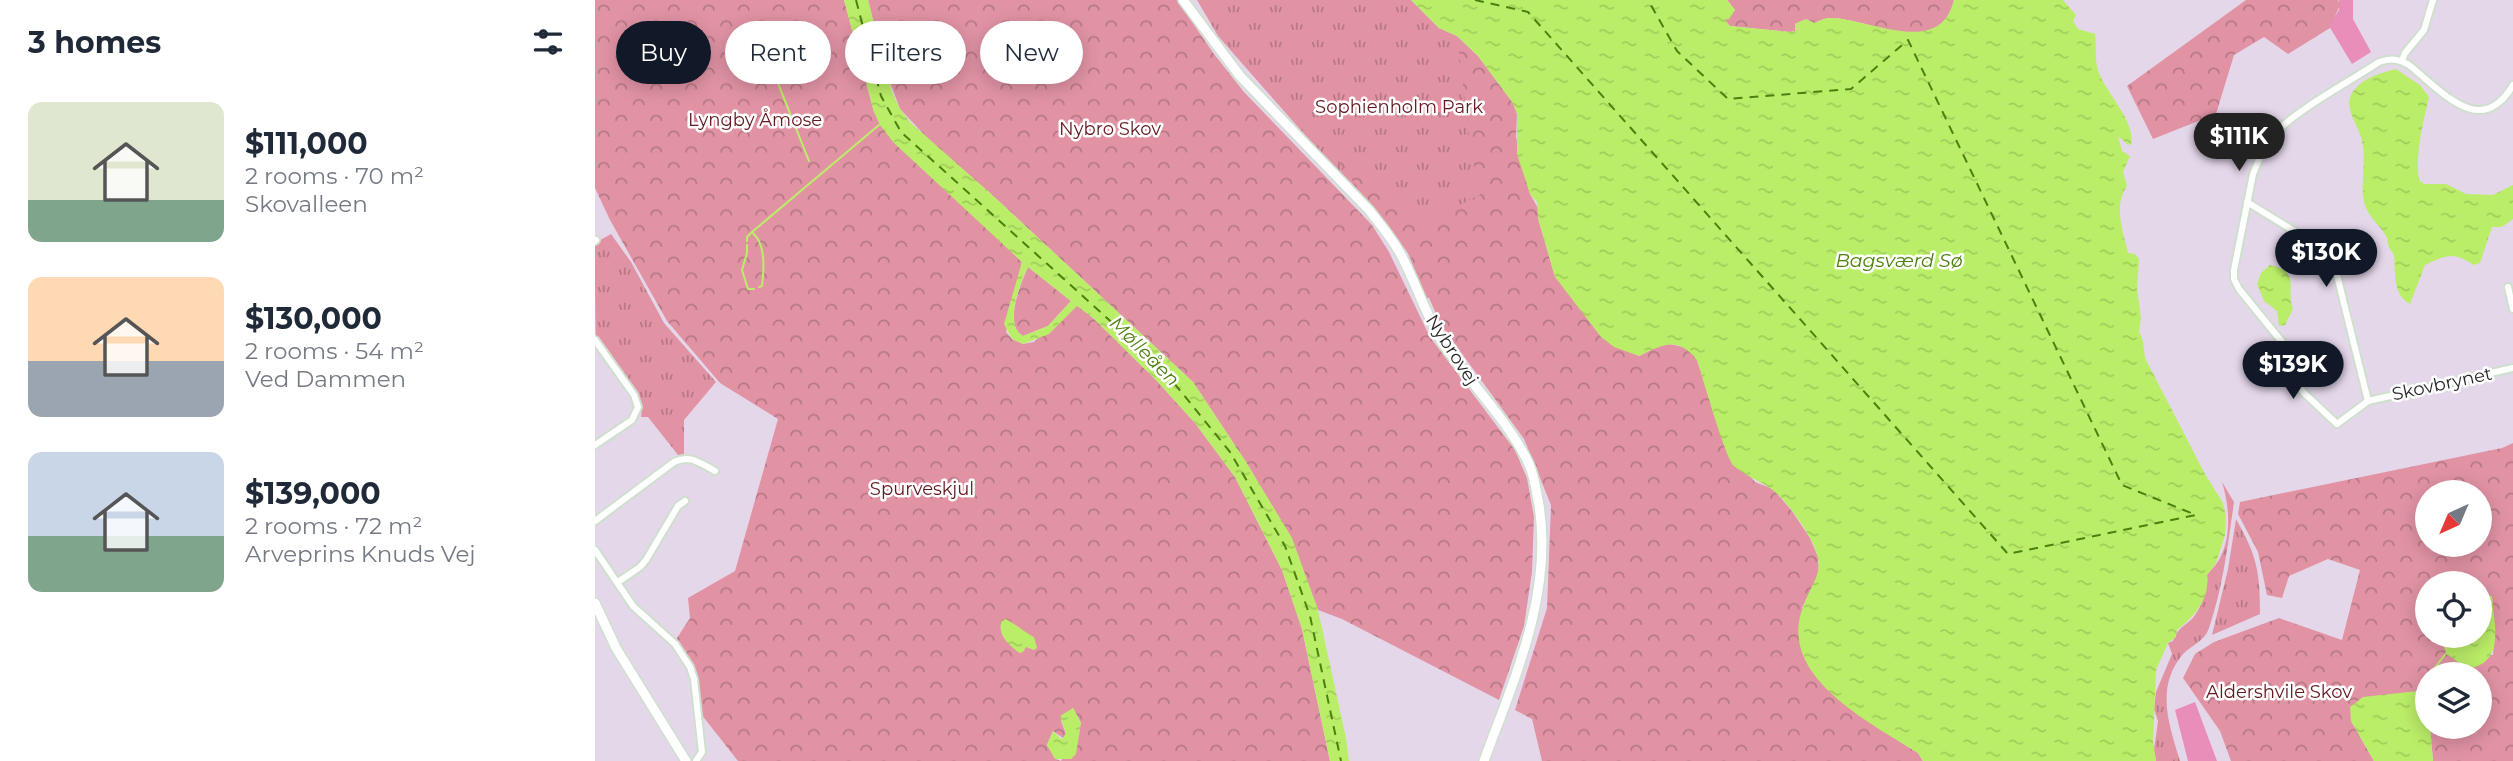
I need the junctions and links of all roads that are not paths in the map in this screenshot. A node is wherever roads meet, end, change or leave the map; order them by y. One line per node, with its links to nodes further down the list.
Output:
1 (1183, 0): 20 (street, Nybrovej)
2 (2433, 0): 3 (street)
3 (2402, 61): 4 (street); 5 (street)
4 (2513, 85)
5 (2247, 202): 10 (street); 10 (street, Skovbrynet)
6 (2508, 287): 7 (street)
7 (2513, 309)
8 (595, 340): 11 (street)
9 (2513, 368): 10 (street, Skovbrynet)
10 (2368, 401)
11 (595, 445)
12 (715, 471): 14 (street)
13 (685, 501): 16 (street)
14 (595, 521)
15 (595, 550): 16 (street)
16 (618, 583): 19 (street)
17 (595, 603): 18 (street)
18 (685, 761)
19 (696, 761)
20 (1484, 761)

